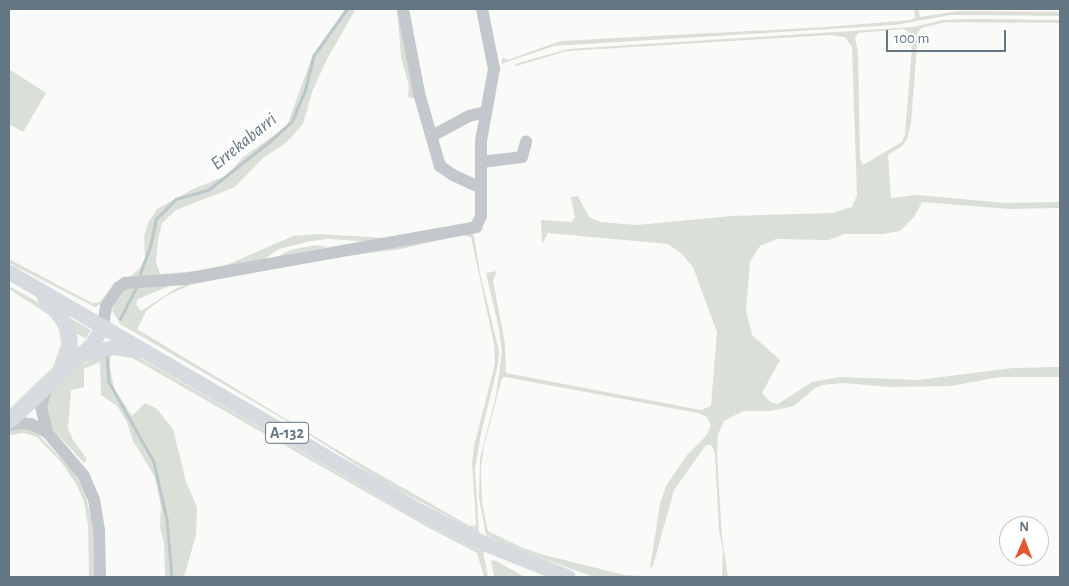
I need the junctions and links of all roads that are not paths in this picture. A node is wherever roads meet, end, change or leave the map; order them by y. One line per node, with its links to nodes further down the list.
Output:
1 (403, 9): 4 (street)
2 (482, 9): 3 (street)
3 (486, 112): 4 (street); 6 (street)
4 (432, 136): 7 (street)
5 (526, 142): 6 (street)
6 (481, 162): 7 (street)
7 (481, 188): 10 (street)
8 (9, 272): 9 (main road, A-132)
9 (34, 287): 10 (main road, A-132); 11 (main road)
10 (103, 326): 12 (main road); 13 (main road, A-132)
11 (69, 334): 12 (main road); 14 (main road)
12 (86, 350): 13 (main road); 14 (main road)
13 (154, 355): 21 (main road, A-132)
14 (60, 374): 15 (main road)
15 (47, 385): 16 (main road); 19 (street)
16 (24, 407): 17 (main road); 19 (street)
17 (9, 421)
18 (9, 425): 19 (street)
19 (42, 427): 20 (street)
20 (100, 577)
21 (568, 577)

